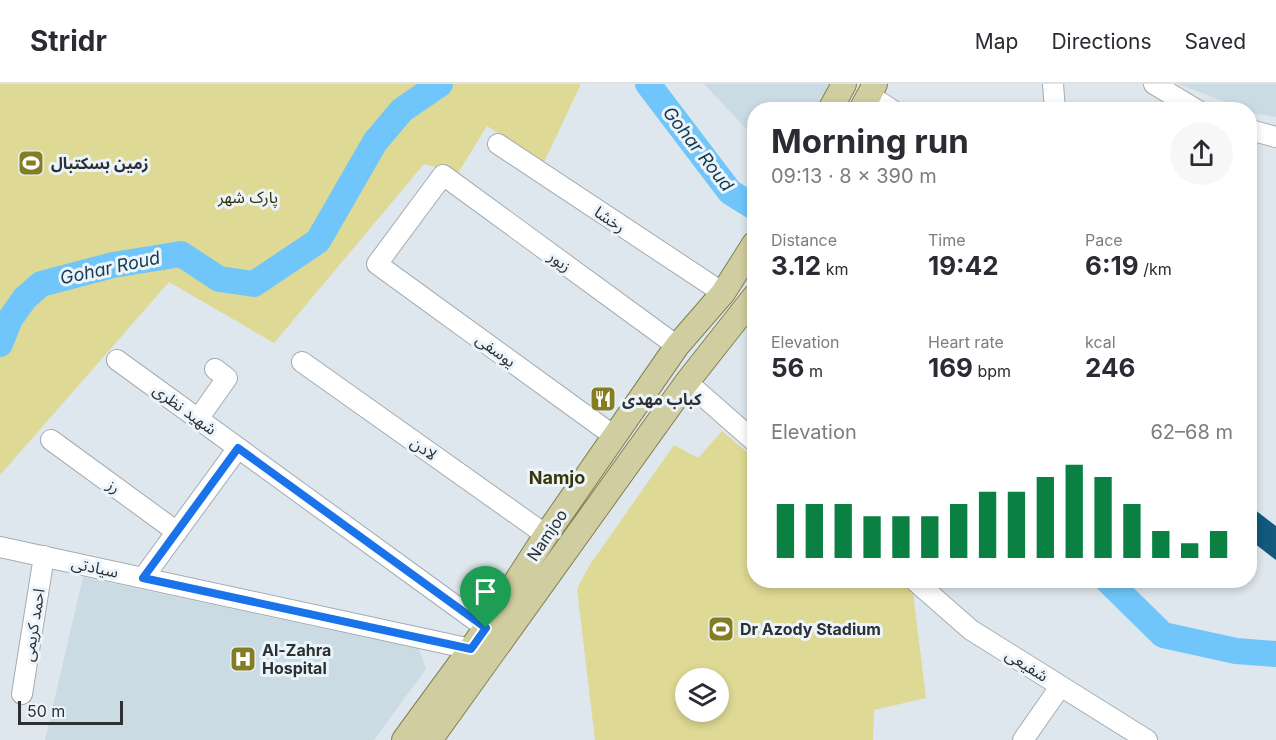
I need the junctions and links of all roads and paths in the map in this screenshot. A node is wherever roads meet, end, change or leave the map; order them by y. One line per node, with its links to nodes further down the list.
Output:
1 (844, 84): 4 (main road)
2 (1053, 84): 5 (street)
3 (1154, 84): 6 (street)
4 (834, 102)
5 (1054, 102)
6 (1184, 102)
7 (1257, 132): 8 (street)
8 (1276, 137)
9 (498, 144): 12 (street, رخشا)
10 (747, 256): 12 (main road, Namjoo)
11 (377, 264): 14 (street, زیور); 21 (street, یوسفی)
12 (723, 293): 14 (main road, Namjoo)
13 (747, 312): 18 (main road, Namjoo)
14 (677, 346): 21 (main road, Namjoo)
15 (117, 360): 19 (street, شهید نظری)
16 (302, 362): 25 (street, لادن)
17 (215, 369): 19 (street)
18 (687, 382): 20 (street); 35 (main road, Namjoo)
19 (198, 419): 23 (street, شهید نظری)
20 (747, 435)
21 (615, 436): 25 (main road, Namjoo)
22 (51, 440): 24 (street, رز)
23 (238, 448): 24 (street); 30 (street, شهید نظری)
24 (177, 532): 28 (street)
25 (546, 535): 30 (main road, Namjoo)
26 (0, 547): 27 (street, سیادتی)
27 (44, 556): 28 (street, سیادتی); 33 (street, احمد کریمی)
28 (143, 578): 31 (street, سیادتی)
29 (923, 588): 32 (street, شفیعی)
30 (486, 628): 31 (main road, Namjoo)
31 (471, 649): 34 (main road, Namjoo)
32 (1060, 687): 36 (street); 37 (street, شفیعی)
33 (22, 694)
34 (404, 740)
35 (430, 740)
36 (1023, 740)
37 (1147, 740)

